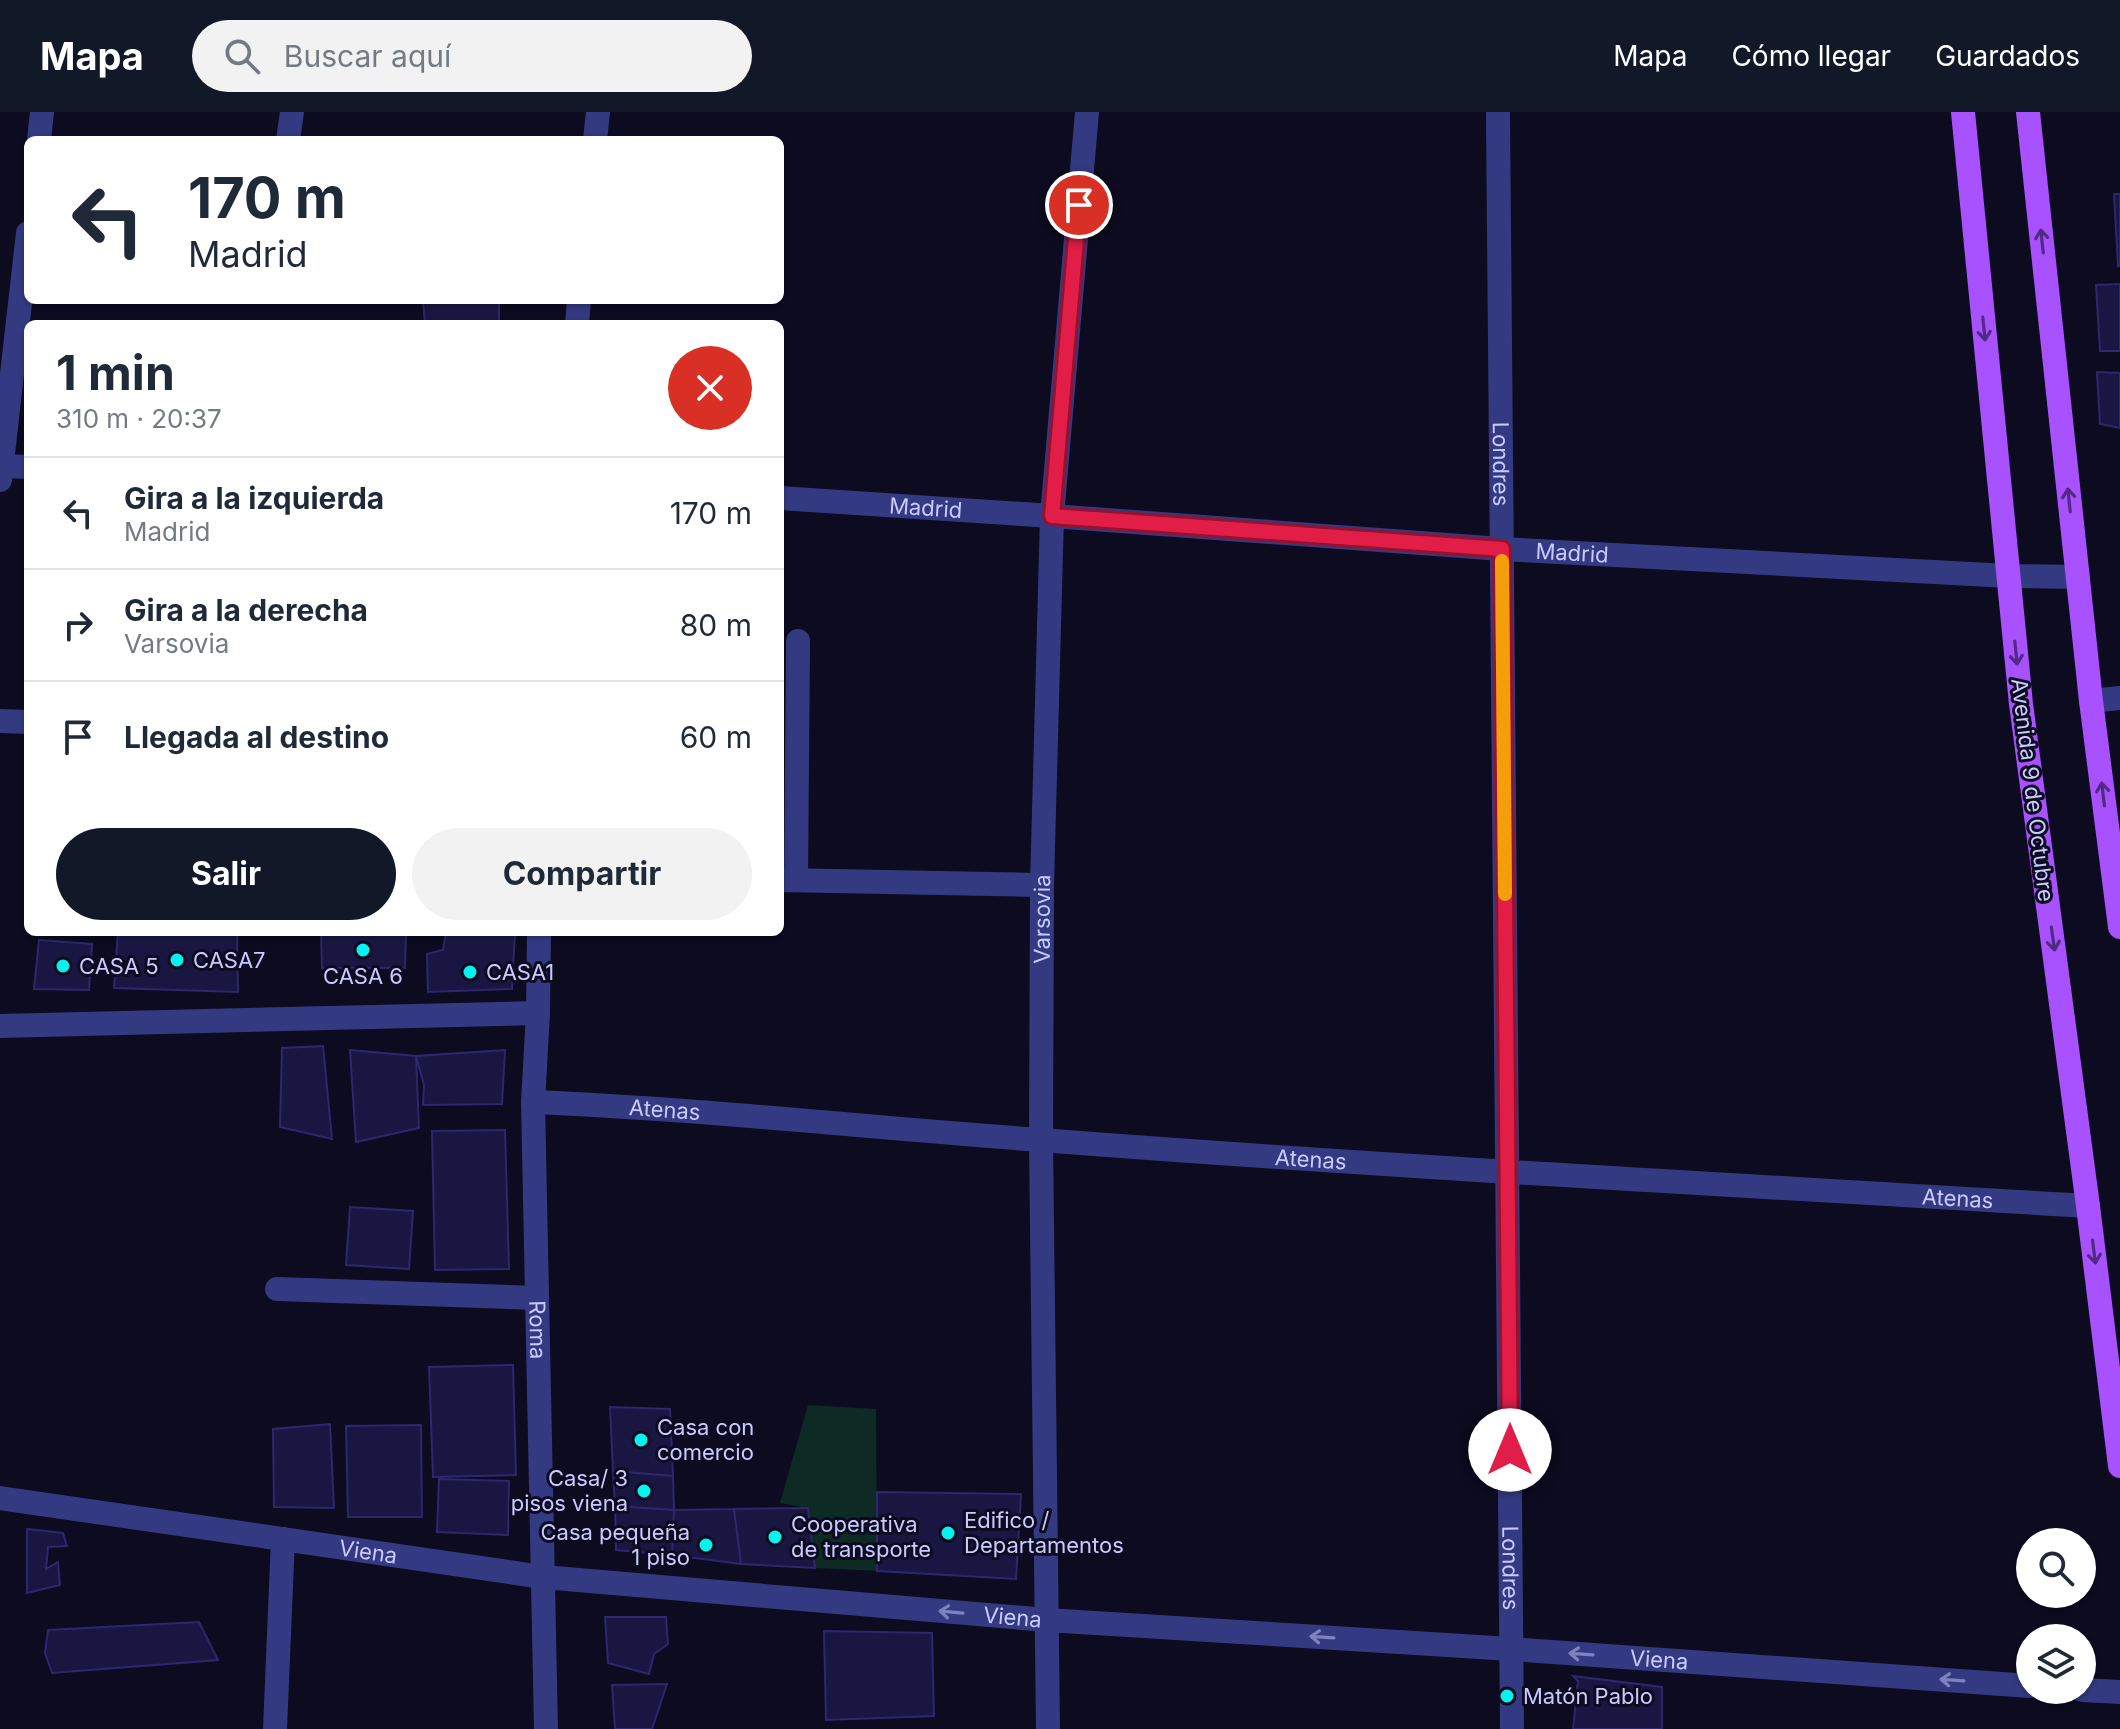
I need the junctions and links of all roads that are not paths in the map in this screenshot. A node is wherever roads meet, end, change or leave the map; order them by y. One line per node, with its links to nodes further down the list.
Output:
1 (42, 112): 8 (street)
2 (292, 112): 9 (street)
3 (598, 112): 10 (street)
4 (1087, 112): 15 (street, Varsovia)
5 (1498, 112): 16 (street, Londres)
6 (1963, 112): 17 (main road, Avenida 9 de Octubre, one-way to 17)
7 (2028, 112): 18 (main road, one-way to 7)
8 (39, 136)
9 (289, 136)
10 (595, 136)
11 (24, 267): 13 (street)
12 (24, 468): 13 (street)
13 (0, 471)
14 (784, 498): 15 (street, Madrid)
15 (1052, 516): 16 (street, Madrid); 25 (street, Varsovia)
16 (1502, 549): 17 (street, Madrid); 32 (street, Londres)
17 (2009, 576): 18 (street, Madrid); 33 (main road, Avenida 9 de Octubre, one-way to 33)
18 (2078, 577): 21 (main road)
19 (798, 641): 24 (street)
20 (2120, 698): 21 (street)
21 (2091, 701): 26 (main road, one-way to 21)
22 (0, 721): 23 (street)
23 (24, 722)
24 (788, 880): 25 (street)
25 (1042, 885): 31 (street, Varsovia)
26 (2120, 927)
27 (539, 936): 28 (street, Roma)
28 (538, 1013): 29 (street); 30 (street, Roma)
29 (0, 1026)
30 (533, 1102): 31 (street, Atenas); 35 (street, Roma)
31 (1041, 1140): 32 (street, Atenas); 40 (street, Varsovia)
32 (1508, 1171): 33 (street, Atenas); 41 (street, Londres)
33 (2088, 1206): 36 (main road, Avenida 9 de Octubre, one-way to 36)
34 (277, 1289): 35 (street)
35 (537, 1298): 39 (street, Roma)
36 (2120, 1466)
37 (0, 1498): 38 (street, Viena)
38 (283, 1539): 39 (street, Viena); 45 (street)
39 (543, 1577): 40 (street, Viena, one-way to 39); 46 (street, Roma)
40 (1047, 1620): 41 (street, Viena, one-way to 40); 47 (street, Varsovia)
41 (1511, 1649): 42 (street, Viena, one-way to 41); 48 (street, Londres)
42 (2016, 1685)
43 (2096, 1691): 44 (street)
44 (2120, 1692)
45 (275, 1729)
46 (546, 1729)
47 (1048, 1729)
48 (1512, 1729)

